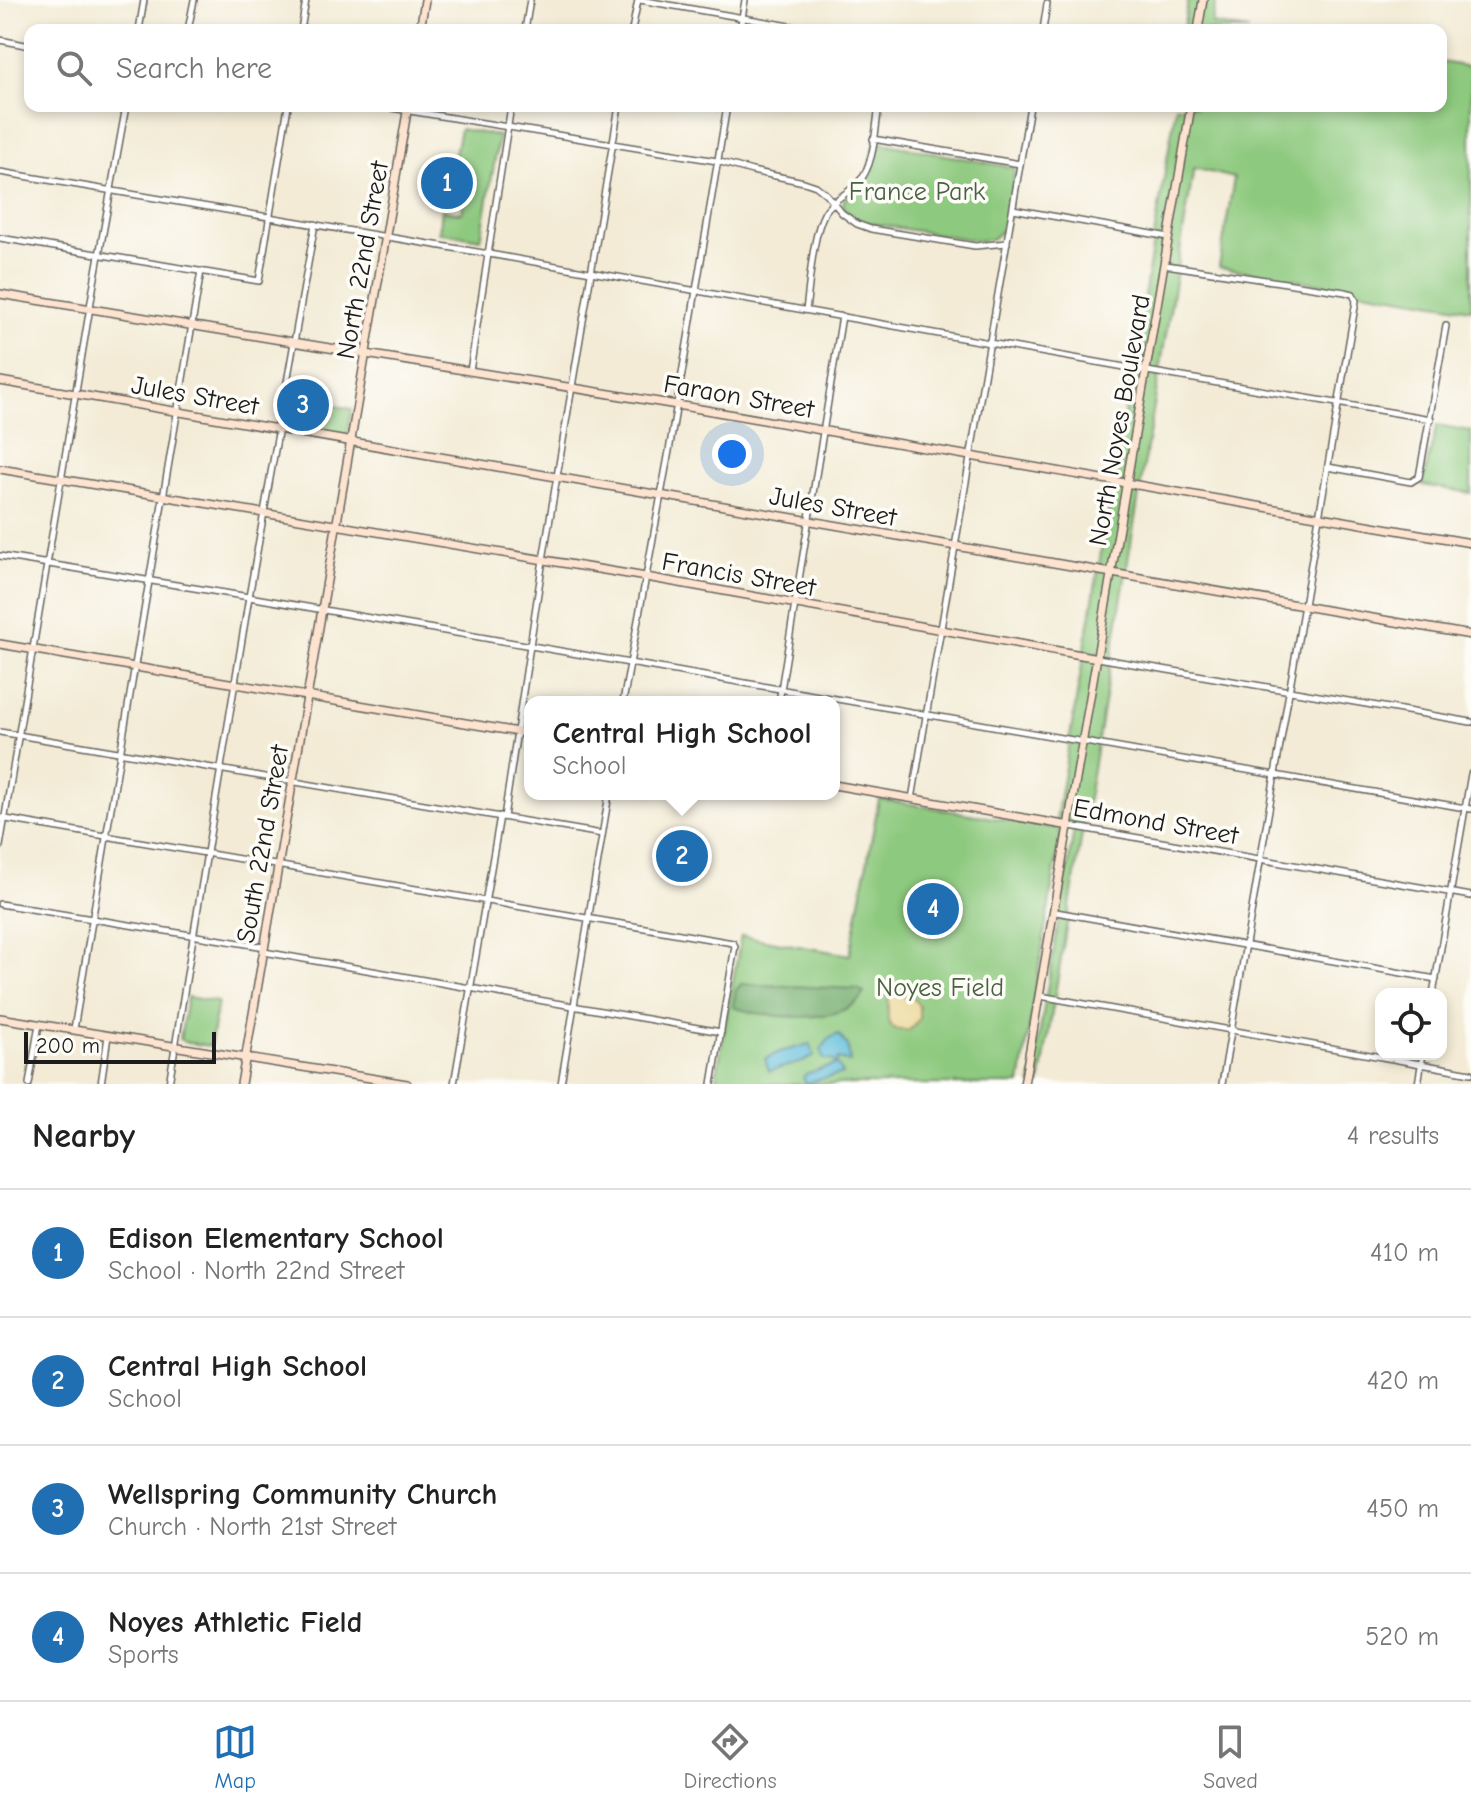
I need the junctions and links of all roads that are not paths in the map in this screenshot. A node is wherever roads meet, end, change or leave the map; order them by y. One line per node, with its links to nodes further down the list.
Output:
1 (144, 0): 11 (street)
2 (194, 0): 12 (street)
3 (306, 0): 13 (street)
4 (425, 0): 14 (main road)
5 (530, 0): 15 (street)
6 (639, 0): 10 (street); 16 (street)
7 (745, 0): 10 (street)
8 (1203, 0): 20 (main road)
9 (1047, 4): 19 (street)
10 (742, 18): 17 (street); 18 (street)
11 (140, 24)
12 (189, 24)
13 (302, 24)
14 (421, 24)
15 (526, 24)
16 (633, 24)
17 (741, 24)
18 (778, 24)
19 (1044, 24)
20 (1199, 24)
21 (0, 40): 22 (street)
22 (24, 45)
23 (125, 112): 39 (street)
24 (287, 112): 42 (street)
25 (407, 112): 44 (main road, North 22nd Street)
26 (428, 112): 33 (street)
27 (510, 112): 33 (street)
28 (618, 112): 35 (street)
29 (726, 112): 36 (street)
30 (878, 112): 34 (street)
31 (1029, 112): 37 (street)
32 (1190, 112): 45 (main road, North Noyes Boulevard)
33 (508, 128): 35 (street); 48 (street)
34 (873, 139): 37 (street); 40 (street)
35 (613, 145): 36 (street); 52 (street)
36 (717, 161): 40 (street); 53 (street)
37 (1020, 164): 41 (street)
38 (0, 172): 39 (street)
39 (111, 191): 42 (street); 49 (street)
40 (834, 202): 47 (street); 56 (street)
41 (1013, 209): 45 (street); 47 (street)
42 (270, 217): 43 (street); 51 (street)
43 (315, 224): 44 (street); 61 (street)
44 (386, 236): 48 (street); 62 (main road, North 22nd Street)
45 (1170, 237): 50 (main road, North Noyes Boulevard)
46 (0, 238): 49 (street)
47 (1007, 243): 60 (street)
48 (489, 254): 52 (street); 64 (street)
49 (99, 255): 51 (street); 55 (street)
50 (1166, 265): 63 (main road, North Noyes Boulevard); 68 (street)
51 (201, 271): 58 (street)
52 (592, 272): 53 (street); 66 (street)
53 (696, 291): 56 (street); 69 (street)
54 (0, 294): 55 (main road, Faraon Street)
55 (90, 309): 58 (main road, Faraon Street); 67 (street)
56 (806, 310): 57 (street)
57 (842, 316): 60 (street); 73 (street)
58 (190, 326): 61 (main road, Faraon Street); 70 (street)
59 (1446, 326): 71 (street)
60 (990, 342): 63 (street); 75 (street)
61 (294, 344): 62 (main road, Faraon Street); 72 (street)
62 (366, 356): 64 (main road, Faraon Street); 74 (main road, North 22nd Street)
63 (1147, 371): 68 (street); 80 (main road, North Noyes Boulevard)
64 (470, 372): 66 (main road, Faraon Street)
65 (0, 381): 67 (main road, Jules Street)
66 (574, 388): 69 (main road, Faraon Street); 78 (street)
67 (76, 393): 70 (main road, Jules Street); 79 (street)
68 (1339, 403): 71 (street); 76 (street)
69 (677, 405): 73 (main road, Faraon Street); 82 (street)
70 (175, 411): 72 (main road, Jules Street); 81 (street)
71 (1431, 419): 76 (street)
72 (279, 430): 74 (main road, Jules Street); 83 (street)
73 (825, 431): 75 (main road, Faraon Street); 85 (street)
74 (352, 443): 78 (main road, Jules Street); 86 (main road, North 22nd Street)
75 (969, 456): 80 (main road, Faraon Street); 88 (street)
76 (1328, 467): 84 (street)
77 (0, 469): 79 (main road, Francis Street)
78 (558, 477): 82 (main road, Jules Street); 90 (street)
79 (61, 479): 81 (main road, Francis Street); 91 (street)
80 (1128, 484): 84 (main road, Faraon Street); 92 (main road, North Noyes Boulevard)
81 (162, 496): 83 (main road, Francis Street); 94 (street)
82 (661, 496): 85 (main road, Jules Street); 93 (street)
83 (264, 513): 86 (main road, Francis Street); 95 (street)
84 (1319, 516): 87 (main road, Faraon Street); 97 (street)
85 (809, 522): 88 (main road, Jules Street); 96 (street)
86 (337, 525): 90 (main road, Francis Street); 98 (main road, North 22nd Street)
87 (1471, 543)
88 (954, 547): 92 (main road, Jules Street); 99 (street)
89 (0, 556): 91 (street)
90 (543, 560): 93 (main road, Francis Street); 102 (street)
91 (46, 564): 94 (street); 103 (street)
92 (1113, 574): 97 (main road, Jules Street); 104 (main road, North Noyes Boulevard)
93 (646, 577): 96 (main road, Francis Street); 105 (street)
94 (148, 580): 95 (street); 106 (street)
95 (249, 597): 98 (street); 107 (street)
96 (795, 605): 99 (main road, Francis Street); 108 (street)
97 (1303, 606): 100 (main road, Jules Street); 109 (street)
98 (322, 610): 102 (street); 110 (main road, South 22nd Street)
99 (940, 631): 104 (main road, Francis Street); 115 (street)
100 (1471, 635)
101 (0, 644): 103 (main road)
102 (530, 645): 105 (street); 118 (street)
103 (32, 649): 106 (main road); 120 (street)
104 (1098, 658): 109 (street, Francis Street); 121 (main road, North Noyes Boulevard)
105 (630, 663): 108 (street); 111 (street)
106 (134, 667): 107 (main road); 122 (street)
107 (235, 683): 110 (main road); 123 (street)
108 (781, 690): 112 (street); 113 (street)
109 (1290, 690): 116 (street, Francis Street); 124 (street)
110 (308, 696): 118 (main road); 126 (main road, South 22nd Street)
111 (624, 696)
112 (780, 696)
113 (817, 696)
114 (840, 700): 115 (street)
115 (926, 714): 121 (street); 128 (street)
116 (1471, 722)
117 (0, 732): 120 (street)
118 (517, 732): 119 (main road); 131 (street)
119 (524, 733)
120 (18, 735): 122 (street); 132 (street)
121 (1084, 741): 124 (street); 133 (main road, North Noyes Boulevard)
122 (119, 752): 123 (street); 135 (street)
123 (221, 769): 126 (street); 137 (street)
124 (1276, 774): 130 (street); 138 (street)
125 (1471, 774): 130 (street)
126 (294, 781): 131 (street); 139 (main road, South 22nd Street)
127 (840, 786): 128 (main road, Edmond Street)
128 (912, 799): 133 (main road, Edmond Street)
129 (608, 800): 134 (street)
130 (1468, 809): 140 (street)
131 (502, 816): 134 (street); 142 (street)
132 (2, 818): 135 (street); 136 (street)
133 (1070, 826): 138 (street, Edmond Street); 144 (main road, North Noyes Boulevard)
134 (602, 834): 145 (street)
135 (106, 835): 137 (street); 146 (street)
136 (0, 846)
137 (207, 852): 139 (street); 147 (street)
138 (1261, 860): 140 (street, Edmond Street); 148 (street)
139 (279, 864): 142 (street); 149 (main road, South 22nd Street)
140 (1451, 893): 141 (street, Edmond Street); 150 (street)
141 (1471, 896)
142 (486, 900): 145 (street); 151 (street)
143 (0, 904): 146 (street)
144 (1056, 912): 148 (street); 153 (main road, North Noyes Boulevard)
145 (589, 918): 154 (street); 159 (street)
146 (92, 921): 147 (street); 157 (street)
147 (193, 936): 149 (street); 161 (street)
148 (1245, 946): 150 (street); 158 (street)
149 (264, 950): 151 (street); 162 (main road, South 22nd Street)
150 (1436, 979): 152 (street)
151 (470, 988): 154 (street); 171 (street)
152 (1434, 988)
153 (1040, 996): 158 (street); 174 (main road, North Noyes Boulevard)
154 (575, 1006): 159 (street); 172 (street)
155 (0, 1018): 156 (main road)
156 (39, 1024): 157 (main road); 166 (street)
157 (74, 1029): 160 (main road)
158 (1231, 1029): 164 (street); 175 (street)
159 (721, 1032): 173 (street)
160 (108, 1035): 161 (main road); 167 (street)
161 (175, 1046): 162 (main road); 168 (street)
162 (246, 1057): 169 (main road, South 22nd Street); 170 (main road)
163 (1422, 1060): 164 (street)
164 (1421, 1064): 165 (street); 176 (street)
165 (1471, 1073)
166 (29, 1084)
167 (101, 1084)
168 (169, 1084)
169 (241, 1084)
170 (407, 1084)
171 (454, 1084)
172 (561, 1084)
173 (712, 1084)
174 (1024, 1084)
175 (1222, 1084)
176 (1418, 1084)

